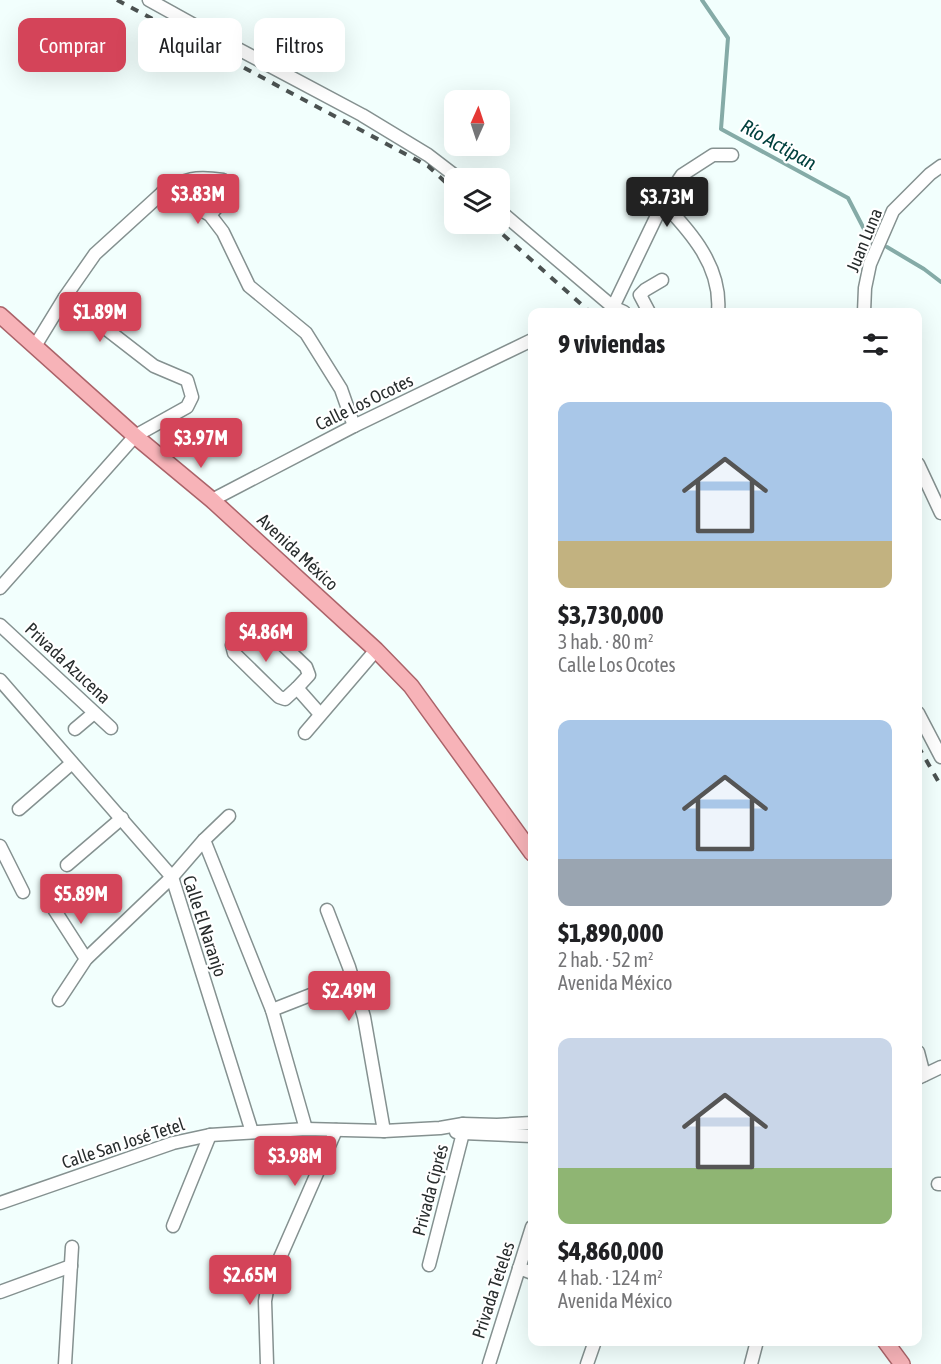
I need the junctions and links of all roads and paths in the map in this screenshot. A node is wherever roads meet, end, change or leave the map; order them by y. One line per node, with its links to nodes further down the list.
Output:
1 (149, 0): 4 (street)
2 (732, 155): 6 (street)
3 (941, 166): 15 (street, Juan Luna)
4 (445, 168)
5 (162, 193): 7 (street); 7 (street); 10 (street)
6 (663, 203): 12 (street); 14 (street)
7 (210, 215): 19 (street)
8 (510, 219): 11 (street)
9 (662, 280): 13 (street)
10 (65, 297): 18 (street); 20 (street)
11 (618, 308)
12 (619, 308)
13 (647, 308)
14 (718, 308)
15 (864, 308)
16 (0, 315): 18 (main road, Avenida México)
17 (528, 342): 19 (street, Calle Los Ocotes)
18 (34, 346): 20 (main road, Avenida México)
19 (354, 426): 22 (street, Calle Los Ocotes)
20 (135, 436): 22 (main road, Avenida México); 24 (street)
21 (922, 473): 23 (street)
22 (212, 500): 26 (main road, Avenida México)
23 (941, 513)
24 (0, 588)
25 (0, 625): 29 (street, Privada Azucena)
26 (376, 650): 30 (street); 42 (main road, Avenida México)
27 (0, 680): 36 (street, Calle El Naranjo)
28 (297, 688): 28 (street); 30 (street)
29 (94, 713): 32 (street, Privada Azucena); 33 (street)
30 (321, 714): 34 (street)
31 (922, 721): 35 (street)
32 (111, 728)
33 (75, 729)
34 (305, 733)
35 (941, 757)
36 (72, 763): 37 (street); 39 (street, Calle El Naranjo)
37 (19, 809)
38 (229, 816): 40 (street)
39 (122, 818): 43 (street); 44 (street, Calle El Naranjo)
40 (204, 840): 44 (street); 51 (street)
41 (0, 846): 45 (street)
42 (528, 848)
43 (67, 865)
44 (172, 877): 48 (street); 61 (street, Calle El Naranjo)
45 (23, 892)
46 (52, 906): 48 (street)
47 (327, 910): 60 (street)
48 (86, 959): 50 (street)
49 (313, 994): 51 (street)
50 (59, 1000)
51 (272, 1010): 58 (street)
52 (941, 1059): 54 (street)
53 (941, 1067): 55 (street)
54 (922, 1072)
55 (922, 1073)
56 (528, 1123): 57 (street, Calle San José Tetel)
57 (463, 1129): 60 (street, Calle San José Tetel); 63 (street, Calle San José Tetel); 68 (street, Privada Ciprés)
58 (306, 1130): 59 (street, Calle San José Tetel); 61 (street, Calle San José Tetel)
59 (336, 1130): 60 (street, Calle San José Tetel); 77 (street)
60 (384, 1131)
61 (252, 1132): 62 (street, Calle San José Tetel)
62 (210, 1135): 64 (street, Calle San José Tetel); 65 (street)
63 (528, 1136)
64 (0, 1203)
65 (173, 1226)
66 (528, 1240): 70 (street, Privada Teteles)
67 (72, 1247): 69 (street)
68 (429, 1264)
69 (71, 1266): 72 (street); 76 (street)
70 (519, 1268): 71 (street); 78 (street, Privada Teteles)
71 (528, 1271)
72 (0, 1292)
73 (593, 1346): 79 (street)
74 (756, 1346): 80 (street)
75 (889, 1346): 81 (main road)
76 (64, 1364)
77 (267, 1364)
78 (489, 1364)
79 (587, 1364)
80 (751, 1364)
81 (902, 1364)

